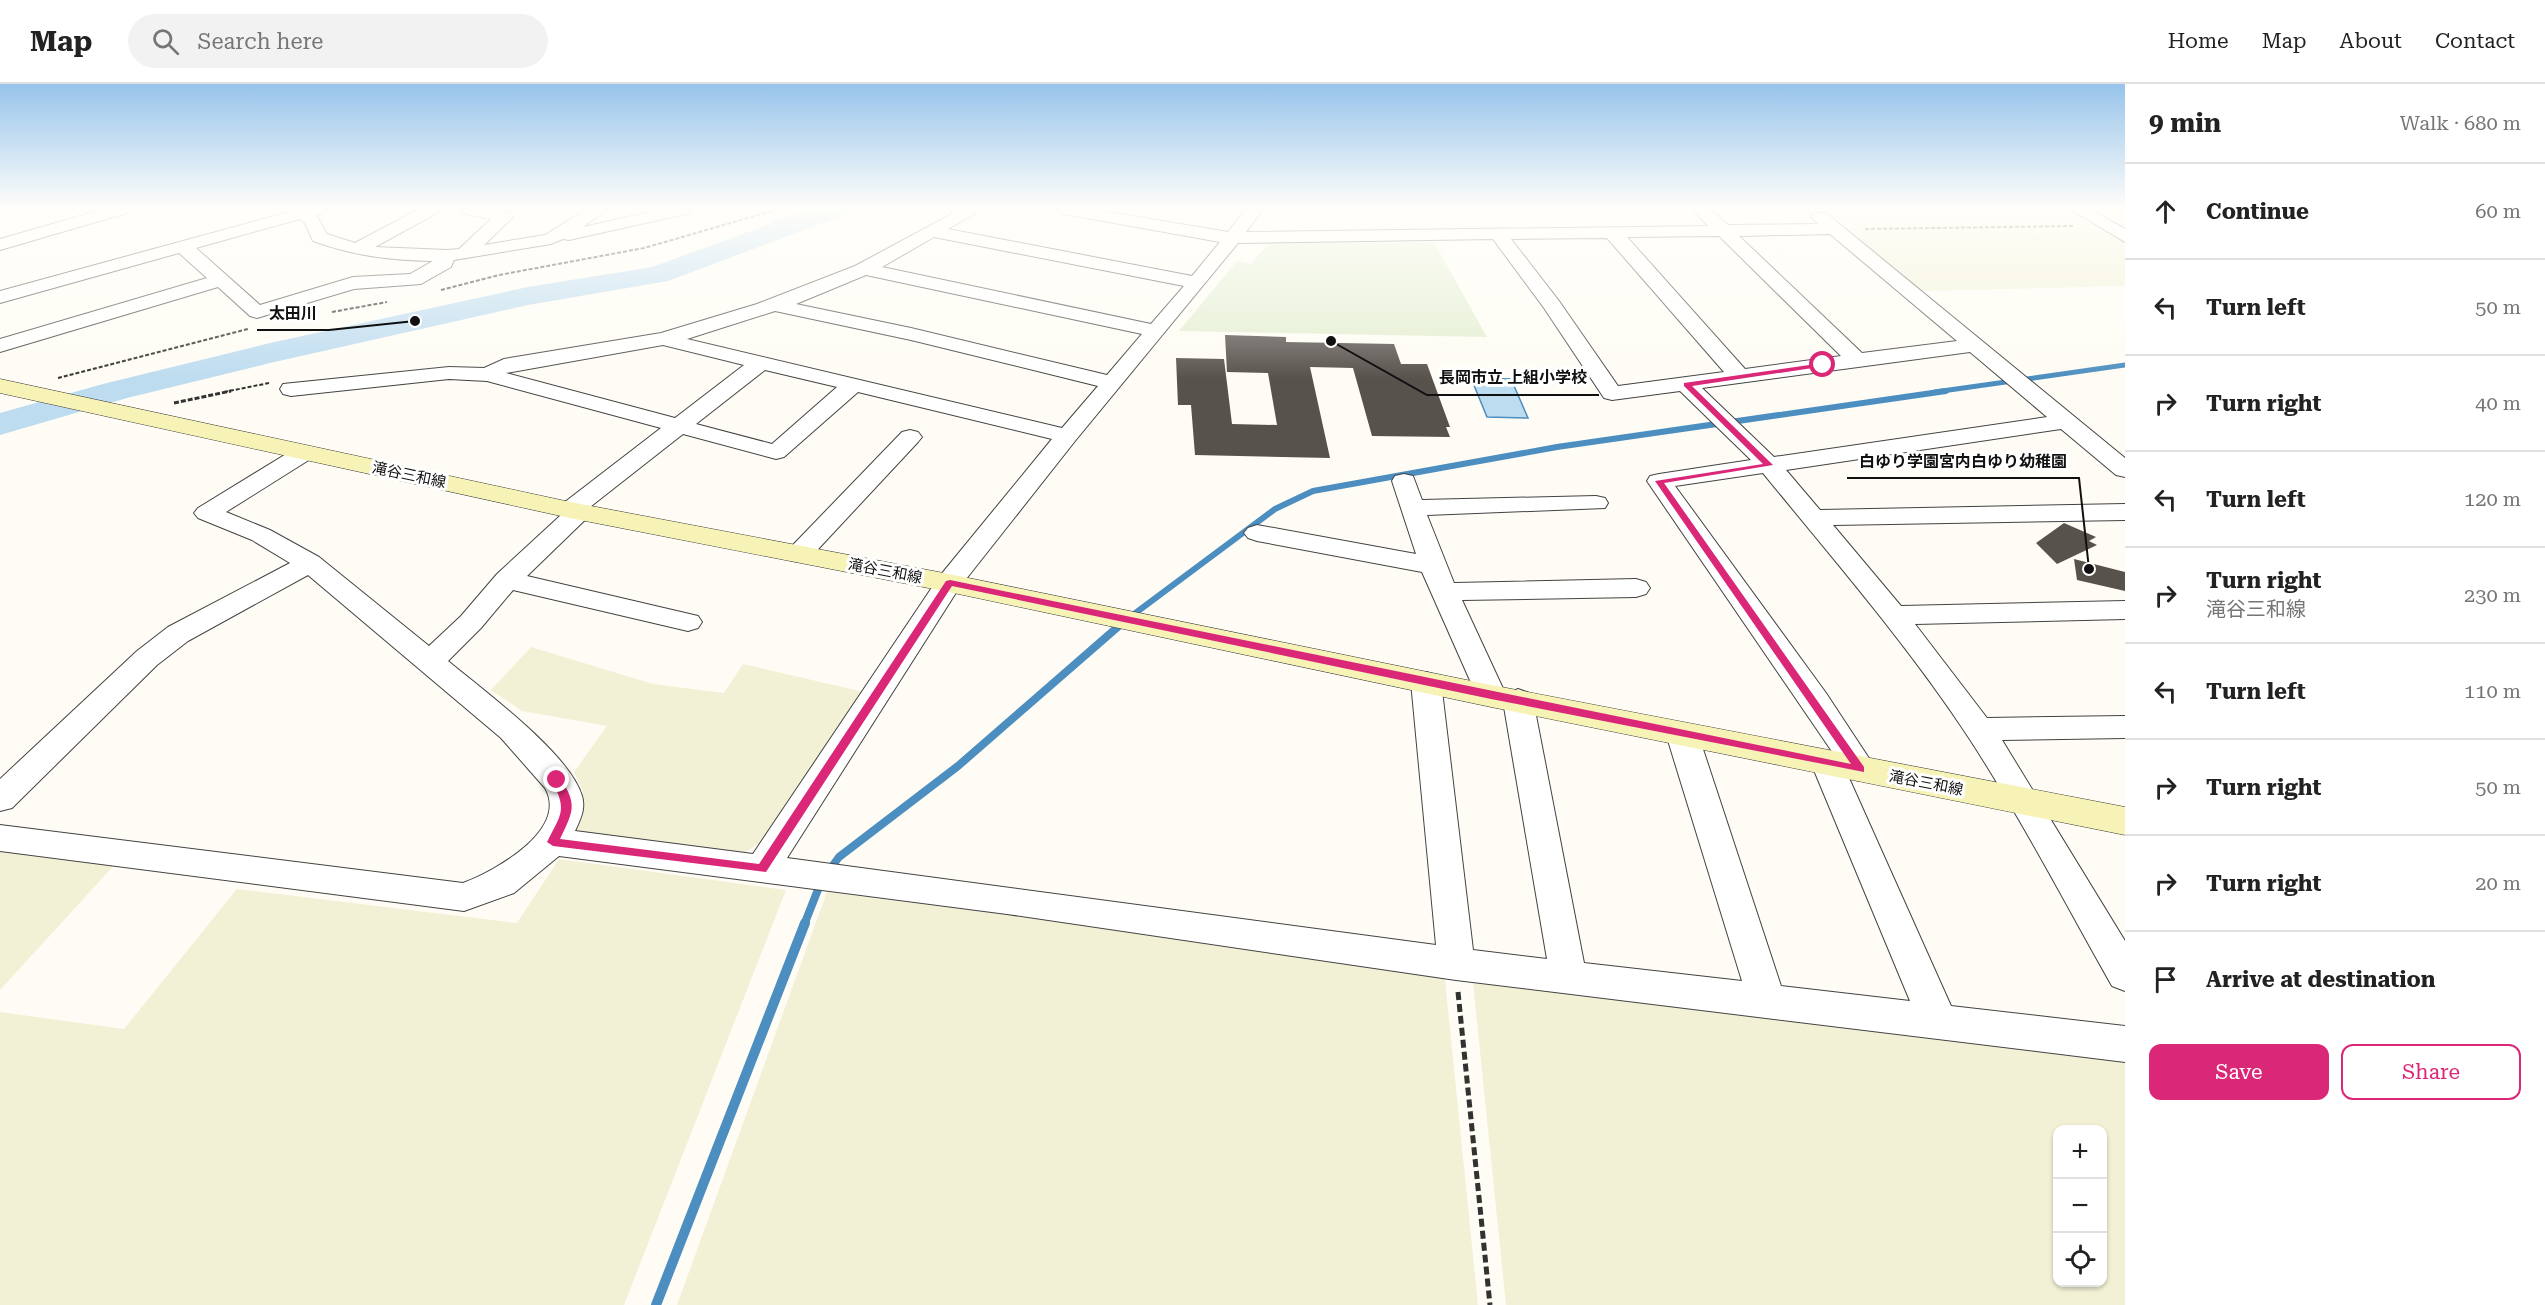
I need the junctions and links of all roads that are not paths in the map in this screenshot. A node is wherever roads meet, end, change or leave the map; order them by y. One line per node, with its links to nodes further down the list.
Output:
1 (114, 266): 14 (street)
2 (205, 266): 12 (street)
3 (439, 266): 12 (street)
4 (868, 266): 11 (street)
5 (1110, 266): 13 (street)
6 (1210, 266): 13 (street)
7 (1522, 266): 26 (street)
8 (1642, 266): 23 (street)
9 (1761, 266): 20 (street)
10 (1879, 266): 18 (street)
11 (863, 269): 15 (street); 16 (street)
12 (221, 280): 19 (street)
13 (1197, 283): 16 (street)
14 (0, 297)
15 (774, 305): 17 (street); 24 (street)
16 (1156, 331): 24 (street)
17 (663, 339): 21 (street); 22 (street)
18 (1974, 345): 20 (street); 29 (street)
19 (0, 346)
20 (1857, 360): 23 (street)
21 (763, 361): 25 (street); 30 (street)
22 (488, 375): 27 (street); 30 (street)
23 (1740, 377): 26 (street)
24 (1111, 383): 31 (street)
25 (854, 384): 30 (street); 31 (street)
26 (1686, 384): 34 (street)
27 (281, 386)
28 (12, 389): 33 (main road, 滝谷三和線)
29 (2066, 421): 34 (street); 35 (street)
30 (679, 427): 39 (street)
31 (1067, 436): 47 (street)
32 (910, 437): 43 (street)
33 (304, 453): 39 (main road, 滝谷三和線); 44 (street)
34 (1769, 465): 41 (street); 59 (street)
35 (2125, 470)
36 (1404, 481): 38 (street)
37 (1596, 502): 38 (street)
38 (1411, 508): 45 (street)
39 (575, 511): 43 (main road, 滝谷三和線); 46 (street)
40 (2125, 512): 41 (street)
41 (1813, 518): 51 (street)
42 (1257, 533): 45 (street)
43 (799, 554): 47 (main road, 滝谷三和線)
44 (310, 563): 53 (street); 60 (street)
45 (1435, 566): 49 (street)
46 (507, 580): 52 (street); 53 (street)
47 (950, 583): 54 (main road, 滝谷三和線); 65 (street)
48 (1636, 588): 49 (street)
49 (1444, 592): 55 (street)
50 (2125, 610): 51 (street)
51 (1894, 615): 57 (street)
52 (688, 622)
53 (431, 661): 64 (street)
54 (1426, 682): 55 (main road, 滝谷三和線); 66 (street)
55 (1504, 698): 58 (main road, 滝谷三和線); 67 (street)
56 (2125, 727): 57 (street)
57 (1979, 729): 61 (street)
58 (1682, 734): 59 (main road, 滝谷三和線); 69 (street)
59 (1844, 766): 61 (main road, 滝谷三和線); 70 (street)
60 (0, 799)
61 (2026, 803): 62 (main road, 滝谷三和線); 68 (street)
62 (2125, 821)
63 (0, 838): 64 (street)
64 (553, 842): 65 (street)
65 (762, 869): 66 (street)
66 (1456, 964): 67 (street)
67 (1568, 975): 69 (street)
68 (2125, 975)
69 (1766, 999): 70 (street)
70 (1938, 1021): 71 (street)
71 (2125, 1044)

